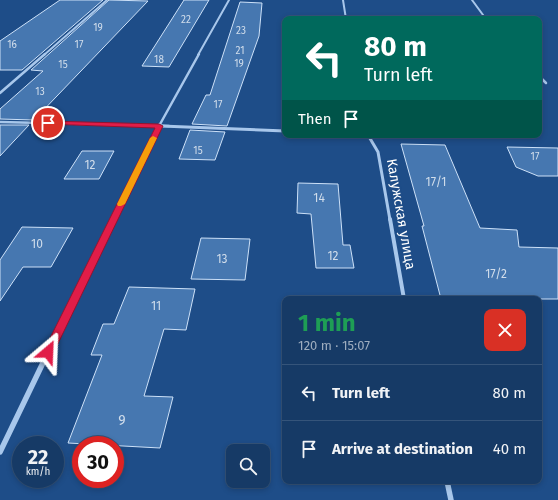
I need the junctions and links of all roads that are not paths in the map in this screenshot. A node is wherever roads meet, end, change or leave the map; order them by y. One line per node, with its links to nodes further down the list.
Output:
1 (107, 0): 9 (street)
2 (228, 0): 11 (street)
3 (343, 0): 5 (street)
4 (472, 0): 6 (street)
5 (346, 16)
6 (484, 16)
7 (542, 79): 8 (street)
8 (546, 83)
9 (0, 93)
10 (0, 122): 11 (street)
11 (159, 126): 12 (street); 15 (street)
12 (282, 131)
13 (370, 138): 14 (street, Калужская улица)
14 (403, 296)
15 (0, 452)
16 (448, 484): 17 (street)
17 (451, 500)

